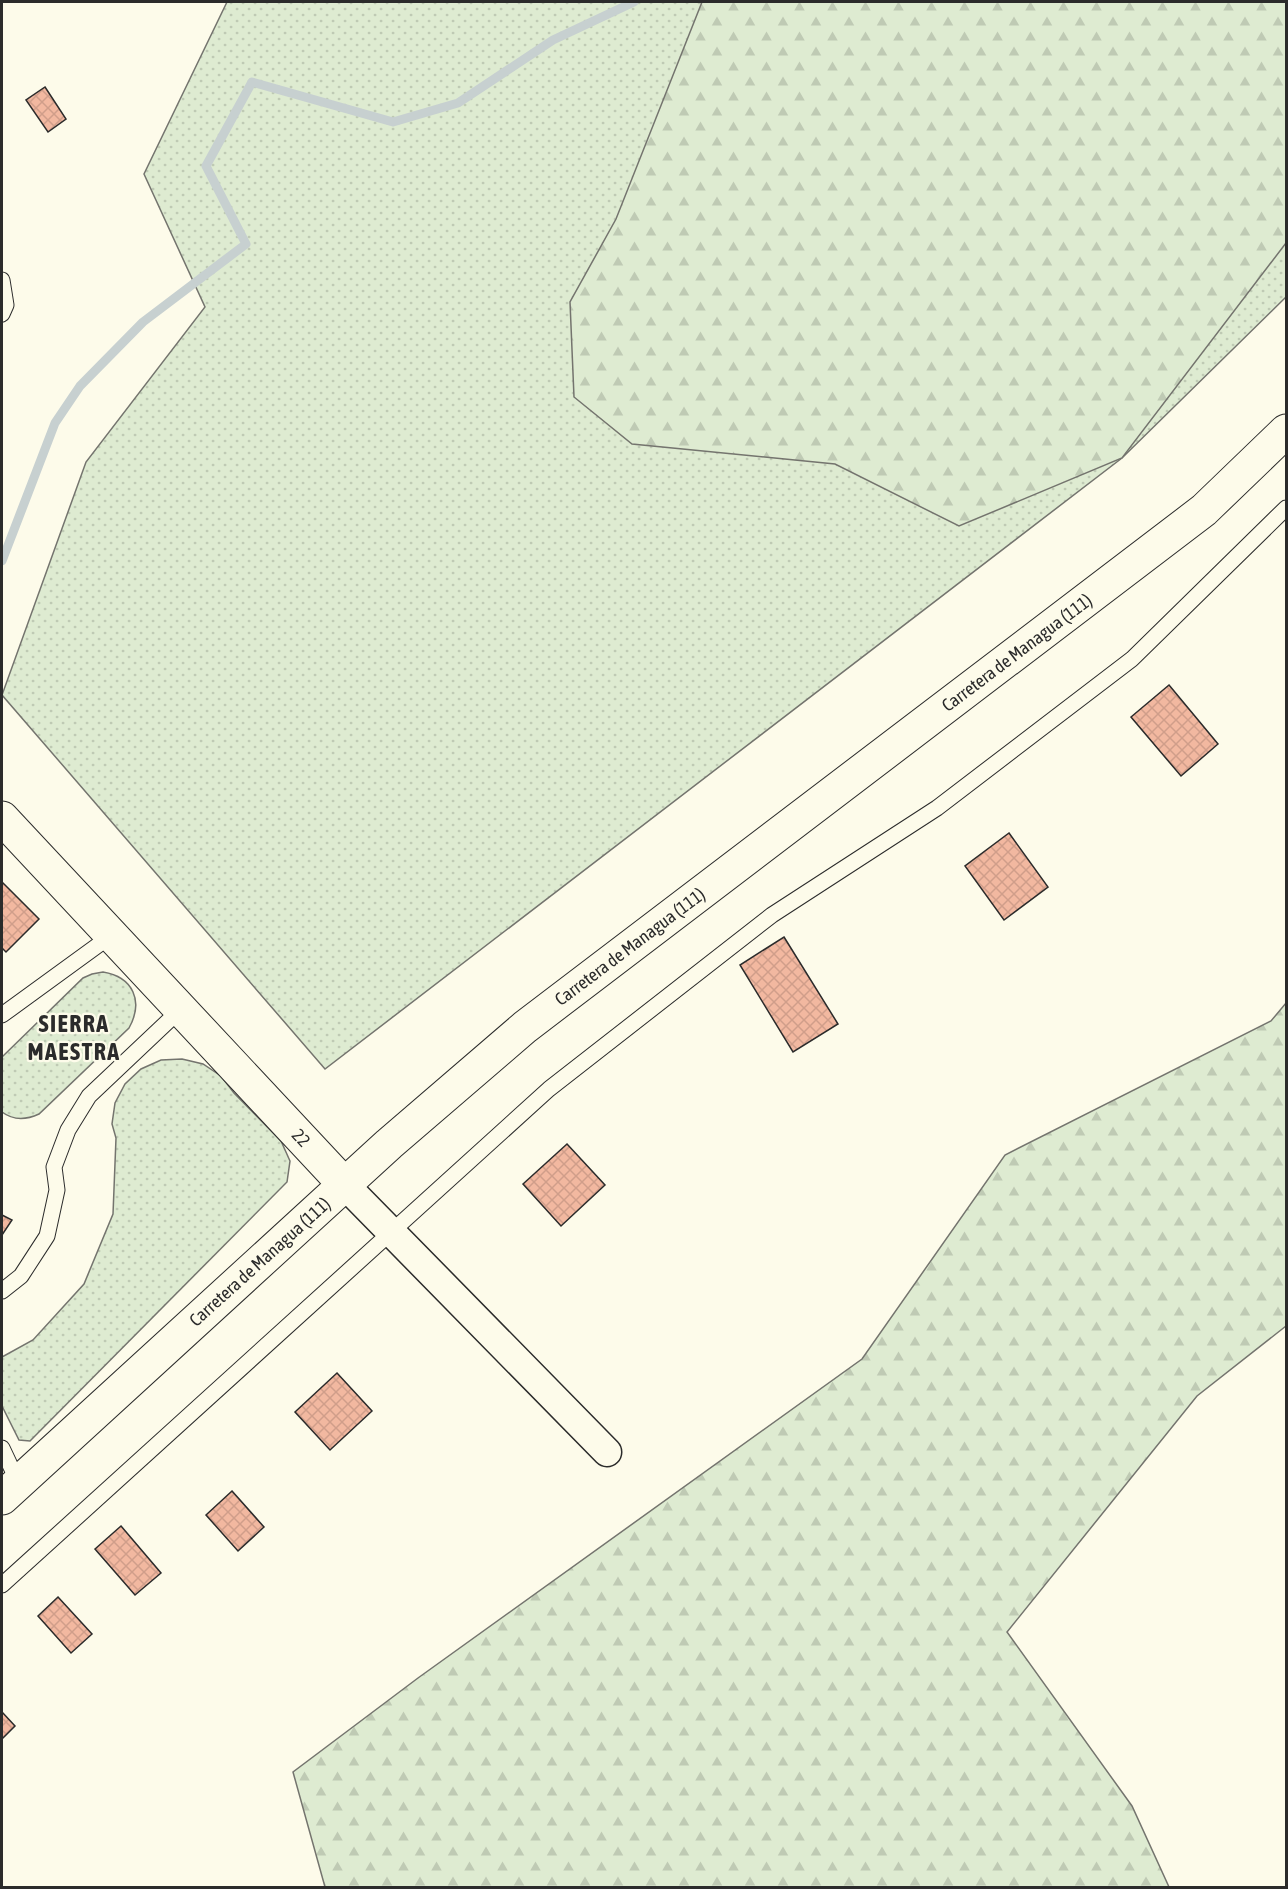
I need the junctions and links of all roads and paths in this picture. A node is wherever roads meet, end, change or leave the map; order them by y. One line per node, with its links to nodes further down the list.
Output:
1 (2, 280): 2 (lane)
2 (2, 314)
3 (1287, 431): 9 (main road, Carretera de Managua (111))
4 (1287, 508): 10 (lane)
5 (2, 818): 6 (main road, 22)
6 (112, 935): 7 (main road, 22); 8 (lane)
7 (181, 1009): 9 (main road, 22); 11 (lane)
8 (2, 1015)
9 (345, 1185): 10 (street, 22); 14 (main road, Carretera de Managua (111))
10 (390, 1231): 13 (street, 22); 15 (lane)
11 (2, 1292)
12 (2, 1448): 14 (lane)
13 (607, 1452)
14 (10, 1490)
15 (2, 1585)

